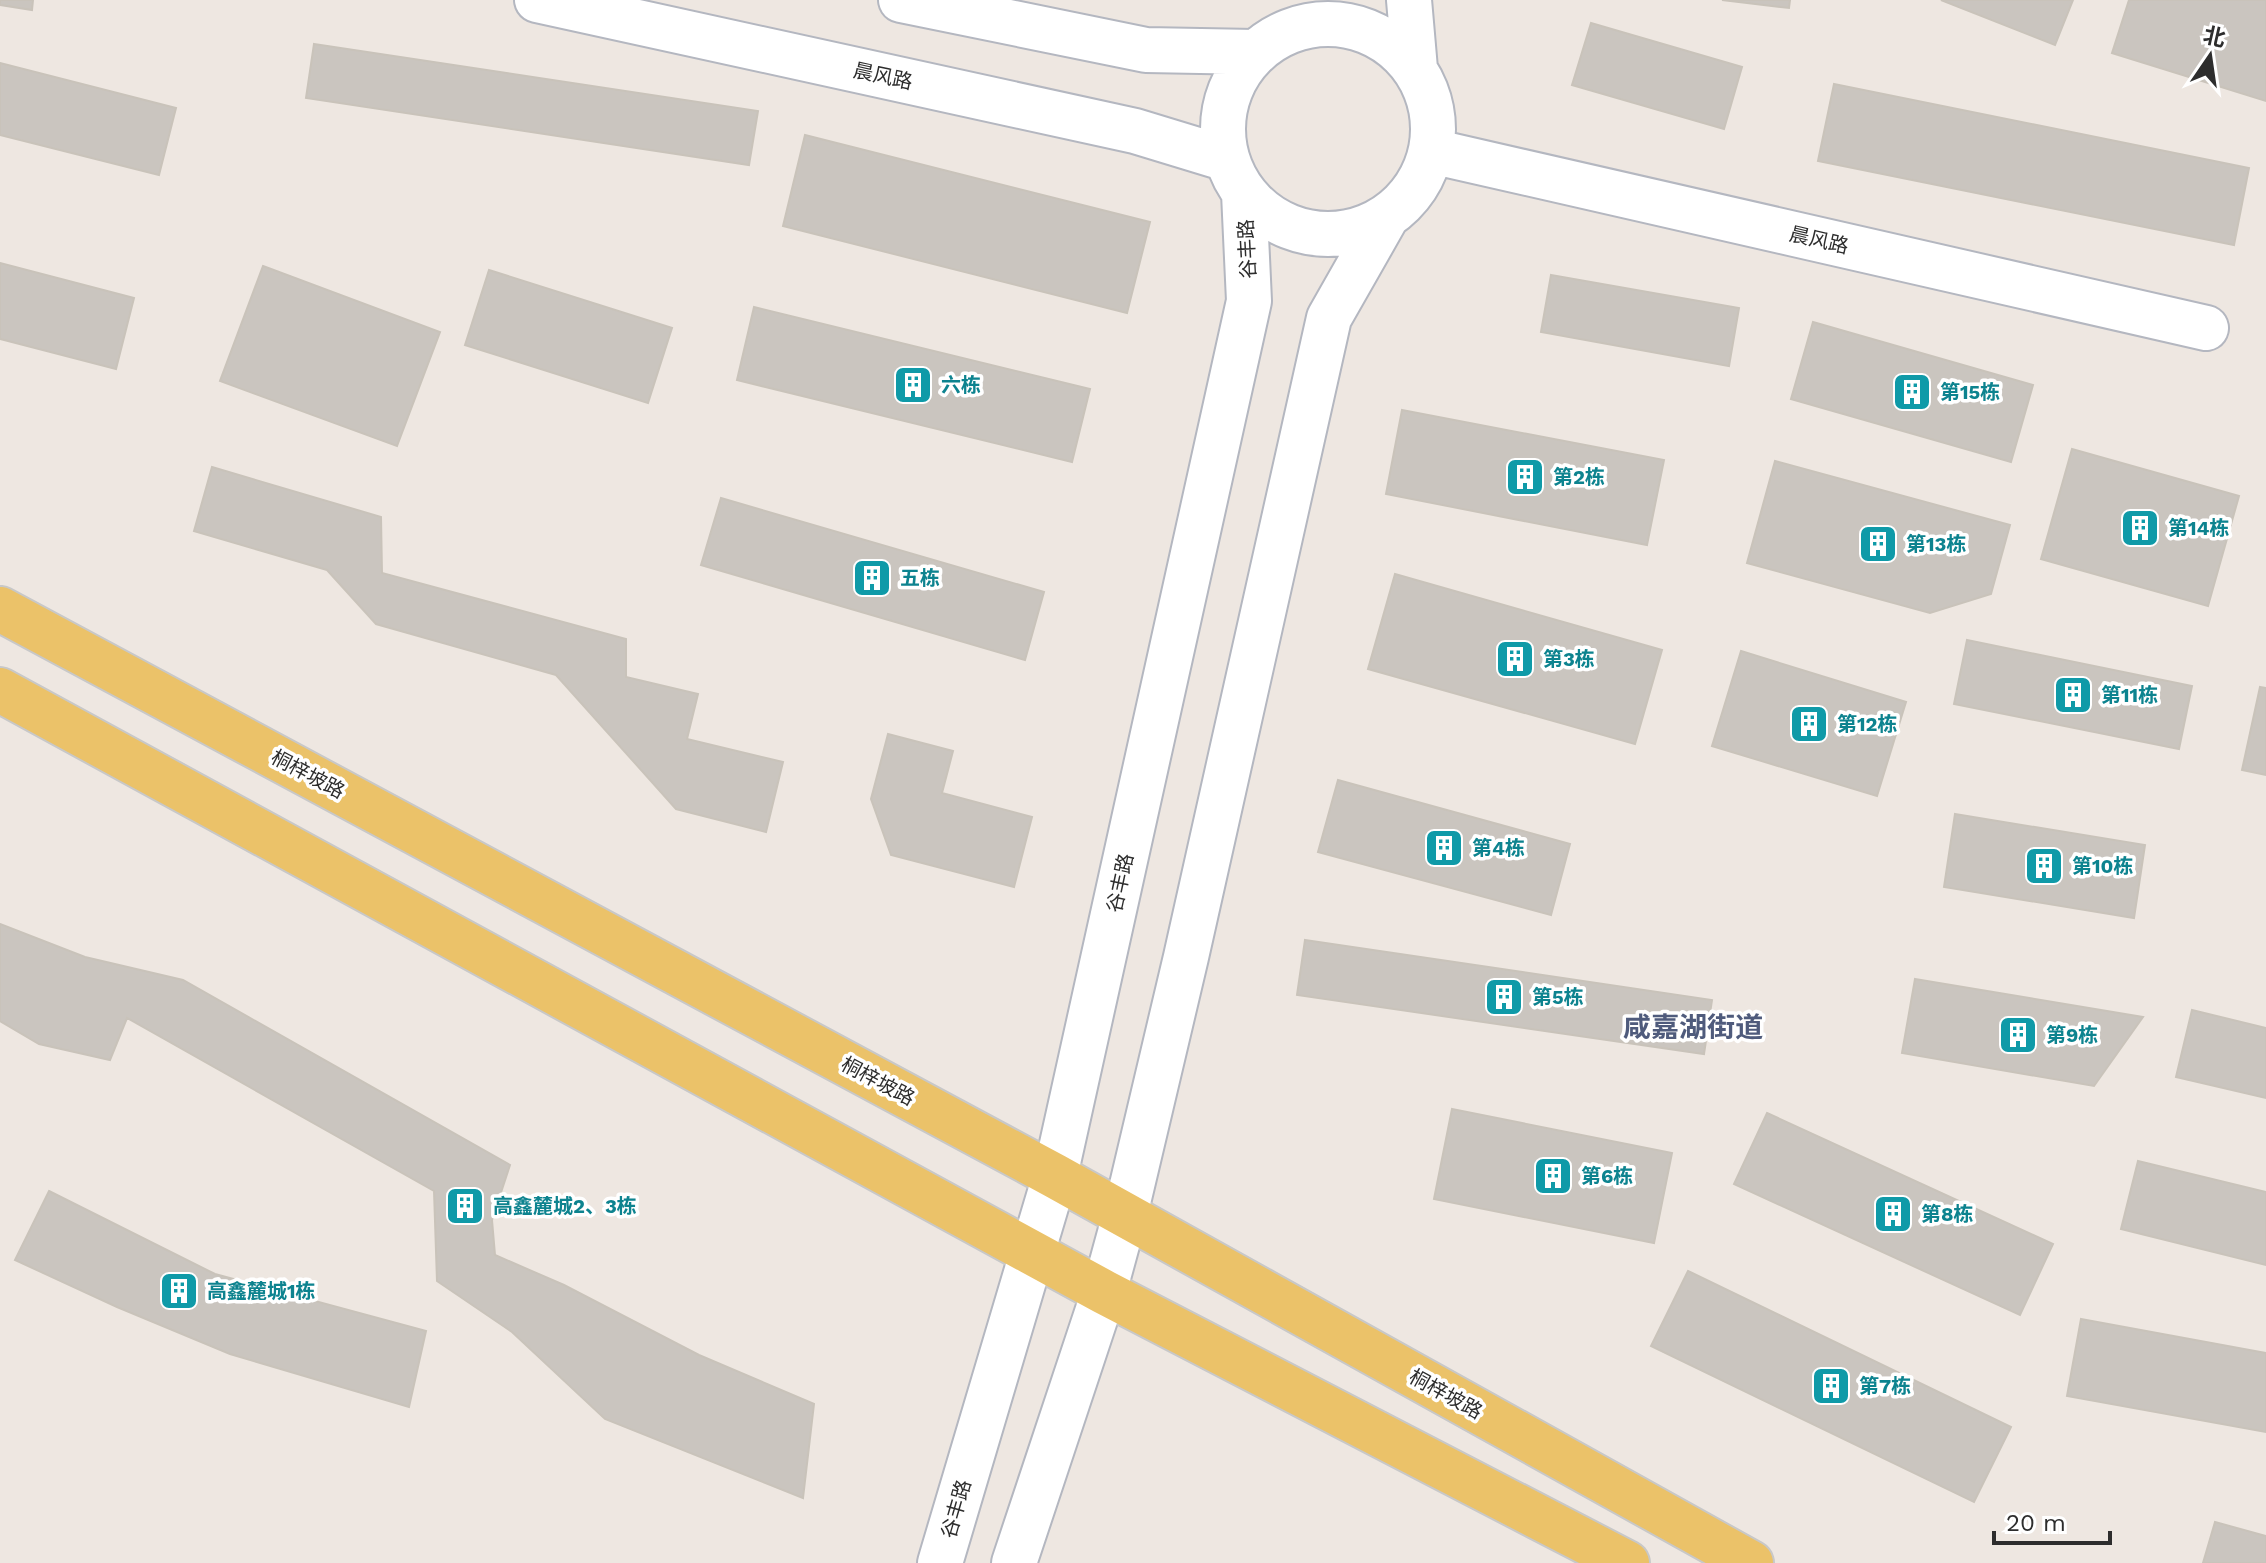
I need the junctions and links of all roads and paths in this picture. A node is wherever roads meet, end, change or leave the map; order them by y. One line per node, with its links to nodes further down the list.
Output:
1 (537, 0): 8 (street, 晨风路)
2 (901, 0): 5 (street)
3 (1409, 0): 6 (street)
4 (1299, 14): 5 (street); 6 (street)
5 (1255, 52): 8 (street)
6 (1415, 69): 7 (street)
7 (1431, 151): 9 (street); 10 (street, 晨风路)
8 (1235, 176): 9 (street); 13 (street, 谷丰路)
9 (1387, 216): 14 (street)
10 (2206, 328)
11 (0, 609): 13 (main road, 桐梓坡路)
12 (0, 690): 15 (main road)
13 (1055, 1176): 14 (main road, 桐梓坡路); 15 (street, 谷丰路)
14 (1125, 1215): 16 (street); 20 (main road, 桐梓坡路)
15 (1032, 1252): 16 (main road); 17 (street, 谷丰路)
16 (1104, 1292): 18 (street); 19 (main road)
17 (940, 1563)
18 (1014, 1563)
19 (1627, 1563)
20 (1751, 1563)

